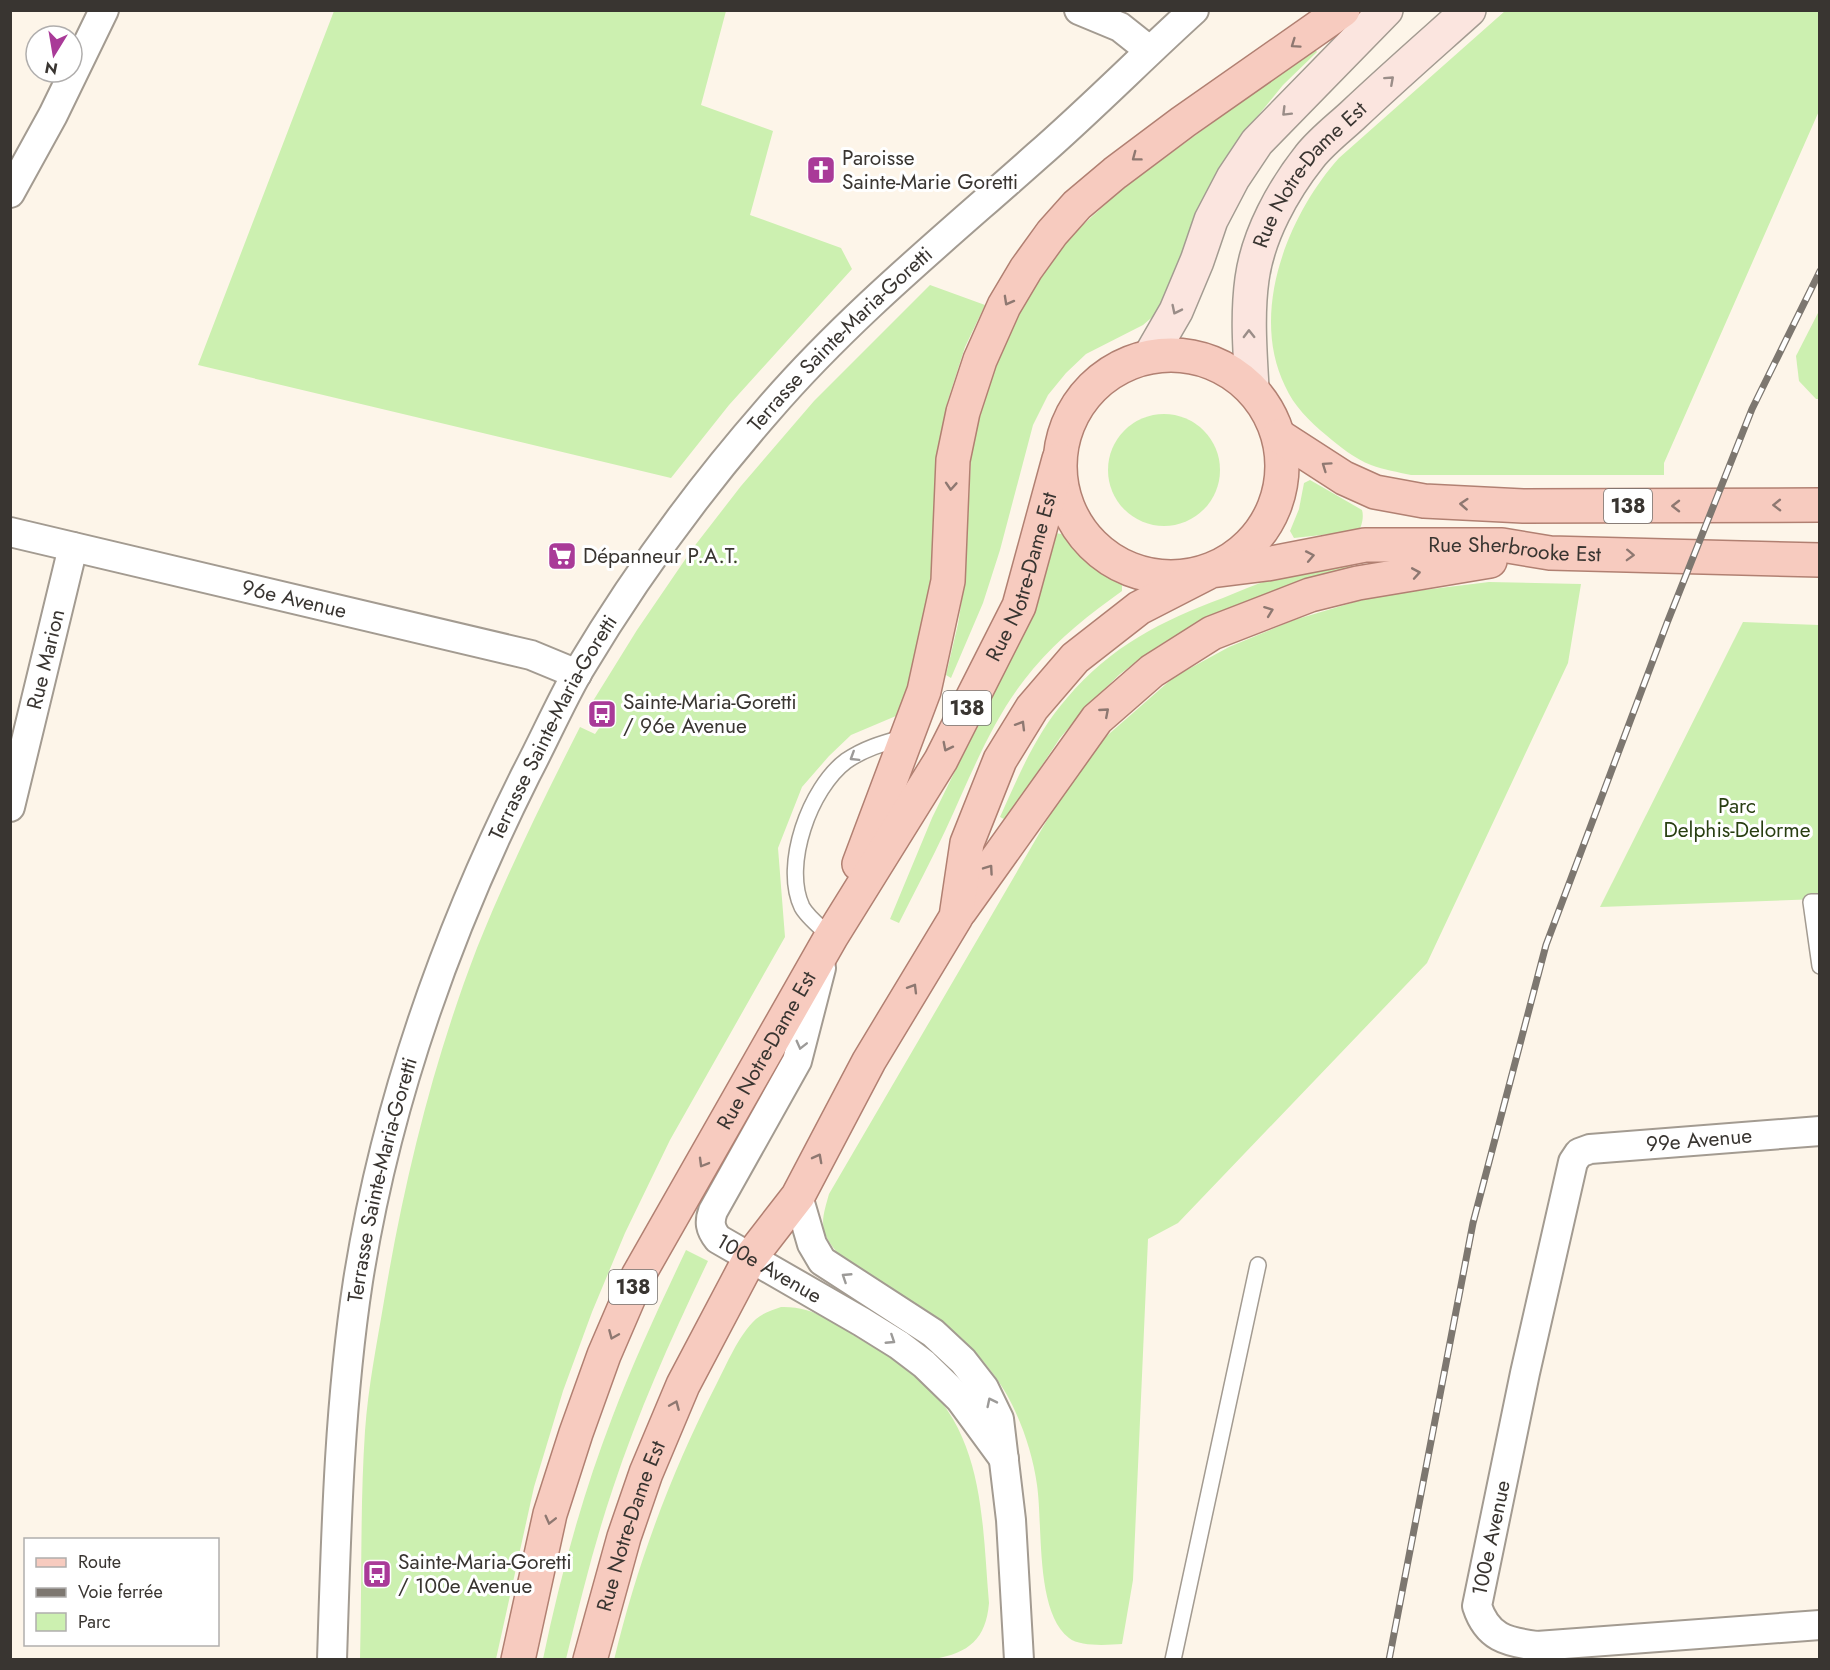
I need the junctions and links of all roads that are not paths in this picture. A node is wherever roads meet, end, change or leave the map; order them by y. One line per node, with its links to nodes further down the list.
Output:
1 (104, 10): 8 (street)
2 (1079, 10): 7 (street)
3 (1194, 10): 7 (street, Terrasse Sainte-Maria-Goretti)
4 (1343, 10): 20 (main road, one-way to 20)
5 (1386, 10): 9 (main road, one-way to 9)
6 (1469, 10): 10 (main road, Rue Notre-Dame Est, one-way to 6)
7 (1149, 50): 19 (street, Terrasse Sainte-Maria-Goretti)
8 (10, 193)
9 (1150, 356): 10 (main road, 138); 12 (main road, 138)
10 (1252, 388): 11 (main road, 138)
11 (1279, 436): 13 (main road, Rue Sherbrooke Est / 138, one-way to 11); 18 (main road, 138)
12 (1059, 459): 18 (main road, 138); 24 (main road, Rue Notre-Dame Est / 138, one-way to 24)
13 (1820, 505)
14 (10, 532): 15 (street, 96e Avenue)
15 (74, 547): 19 (street, 96e Avenue); 21 (street, Rue Marion)
16 (1550, 553): 17 (main road, Rue Sherbrooke Est / 138, one-way to 17); 18 (main road, Rue Sherbrooke Est / 138, one-way to 16); 23 (main road, one-way to 16)
17 (1820, 560)
18 (1210, 572): 23 (main road, Rue Notre-Dame Est / 138, one-way to 18)
19 (577, 674): 33 (street, Terrasse Sainte-Maria-Goretti)
20 (908, 736): 24 (main road); 24 (lane, one-way to 24)
21 (10, 807)
22 (1820, 902): 25 (lane)
23 (956, 917): 28 (main road, Rue Notre-Dame Est / 138, one-way to 23)
24 (828, 943): 29 (street, 100e Avenue, one-way to 29); 34 (main road, Rue Notre-Dame Est / 138, one-way to 34)
25 (1820, 966)
26 (1820, 1131): 27 (street, 99e Avenue)
27 (1579, 1154): 32 (street, 100e Avenue)
28 (798, 1196): 29 (main road, Rue Notre-Dame Est / 138); 31 (street, 100e Avenue, one-way to 28)
29 (750, 1258): 31 (street, 100e Avenue, one-way to 31); 35 (main road, Rue Notre-Dame Est / 138, one-way to 29)
30 (1258, 1266): 37 (lane)
31 (1004, 1459): 36 (street, 100e Avenue)
32 (1820, 1624)
33 (332, 1659)
34 (518, 1659)
35 (590, 1659)
36 (1019, 1659)
37 (1173, 1659)

